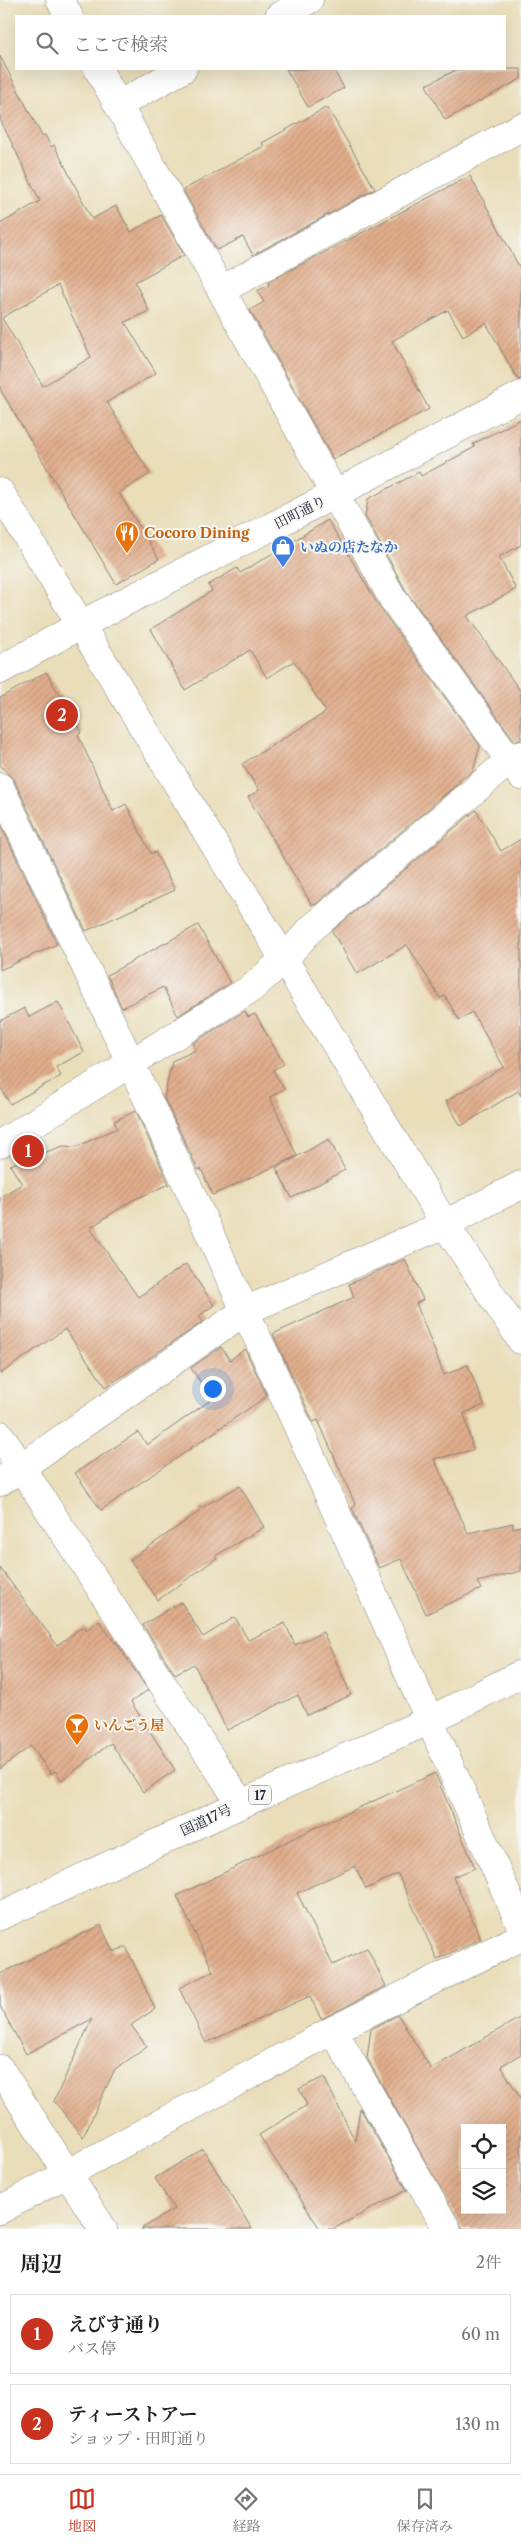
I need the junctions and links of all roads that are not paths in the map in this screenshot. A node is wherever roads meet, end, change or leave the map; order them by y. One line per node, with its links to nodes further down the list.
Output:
1 (60, 0): 3 (main road)
2 (309, 0): 4 (main road)
3 (68, 15)
4 (281, 15)
5 (99, 70): 7 (main road)
6 (181, 70): 7 (main road)
7 (118, 105): 9 (main road)
8 (521, 127): 9 (main road)
9 (221, 290): 12 (main road)
10 (521, 395): 12 (main road, 田町通り)
11 (0, 492): 13 (main road)
12 (335, 494): 13 (main road, 田町通り); 15 (main road)
13 (80, 625): 14 (main road, 田町通り); 17 (main road)
14 (0, 670)
15 (517, 764): 17 (main road)
16 (0, 788): 18 (main road)
17 (283, 960): 18 (main road); 21 (main road)
18 (132, 1062): 19 (main road); 22 (main road)
19 (0, 1144)
20 (521, 1186): 21 (main road)
21 (445, 1224): 22 (main road); 23 (main road)
22 (245, 1311): 25 (main road); 28 (main road)
23 (521, 1340)
24 (0, 1435): 25 (main road)
25 (22, 1466): 26 (main road); 29 (main road)
26 (0, 1482)
27 (521, 1674): 28 (main road, 国道17号 / 17)
28 (430, 1720): 29 (main road, 国道17号 / 17); 31 (main road)
29 (240, 1804): 30 (main road, 国道17号 / 17)
30 (0, 1916)
31 (521, 1926)
32 (521, 1937): 33 (main road)
33 (333, 2030): 35 (main road); 38 (main road)
34 (0, 2068): 35 (main road)
35 (68, 2172): 36 (main road); 37 (main road)
36 (0, 2210)
37 (103, 2229)
38 (447, 2229)

